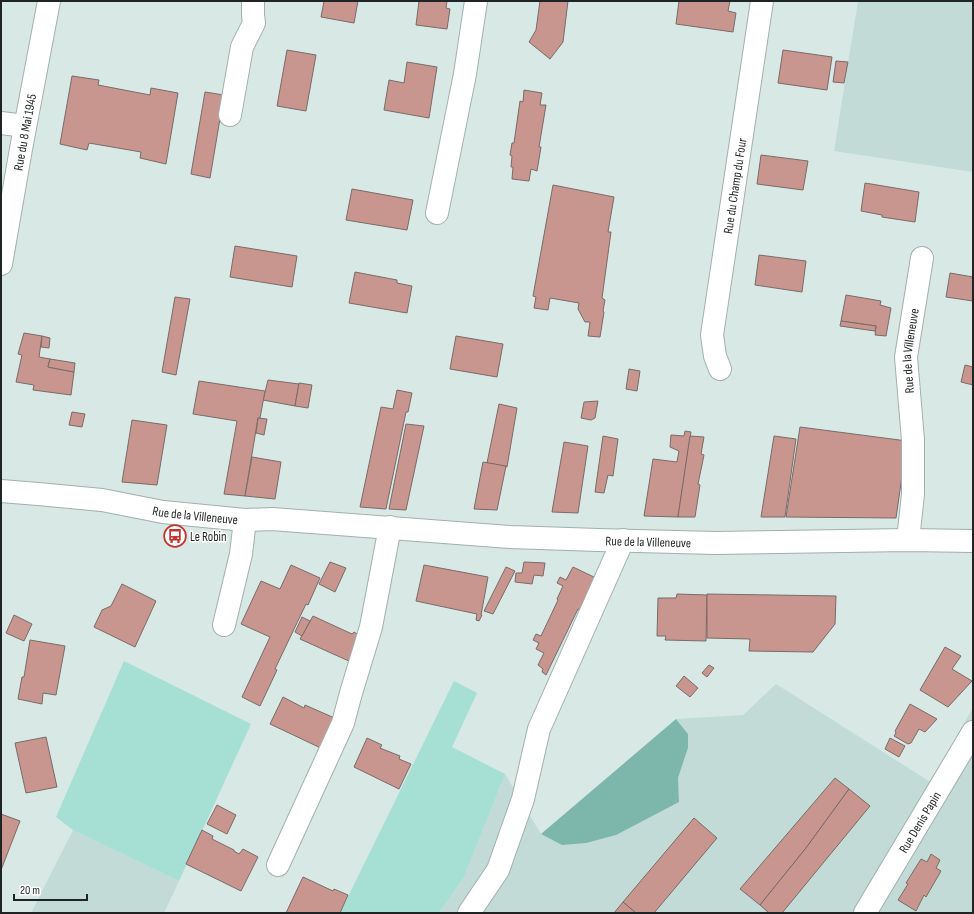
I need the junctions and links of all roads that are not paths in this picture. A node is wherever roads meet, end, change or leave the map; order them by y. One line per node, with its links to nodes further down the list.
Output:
1 (46, 1): 2 (street, Rue du 8 Mai 1945)
2 (49, 1): 8 (street, Rue du 8 Mai 1945)
3 (253, 1): 6 (street)
4 (476, 1): 9 (street)
5 (762, 1): 12 (street, Rue du Champ du Four)
6 (230, 115)
7 (1, 123): 8 (street)
8 (25, 126): 11 (street, Rue du 8 Mai 1945)
9 (437, 213)
10 (922, 258): 17 (street, Rue de la Villeneuve)
11 (1, 264)
12 (720, 368)
13 (1, 491): 14 (street, Rue de la Villeneuve)
14 (246, 520): 15 (street, Rue de la Villeneuve); 19 (street)
15 (390, 528): 16 (street, Rue de la Villeneuve); 21 (street)
16 (623, 540): 17 (street, Rue de la Villeneuve); 22 (street)
17 (908, 540): 18 (street, Rue de la Villeneuve)
18 (973, 541)
19 (224, 625)
20 (973, 732): 23 (street, Rue Denis Papin)
21 (278, 865)
22 (469, 913)
23 (866, 913)

